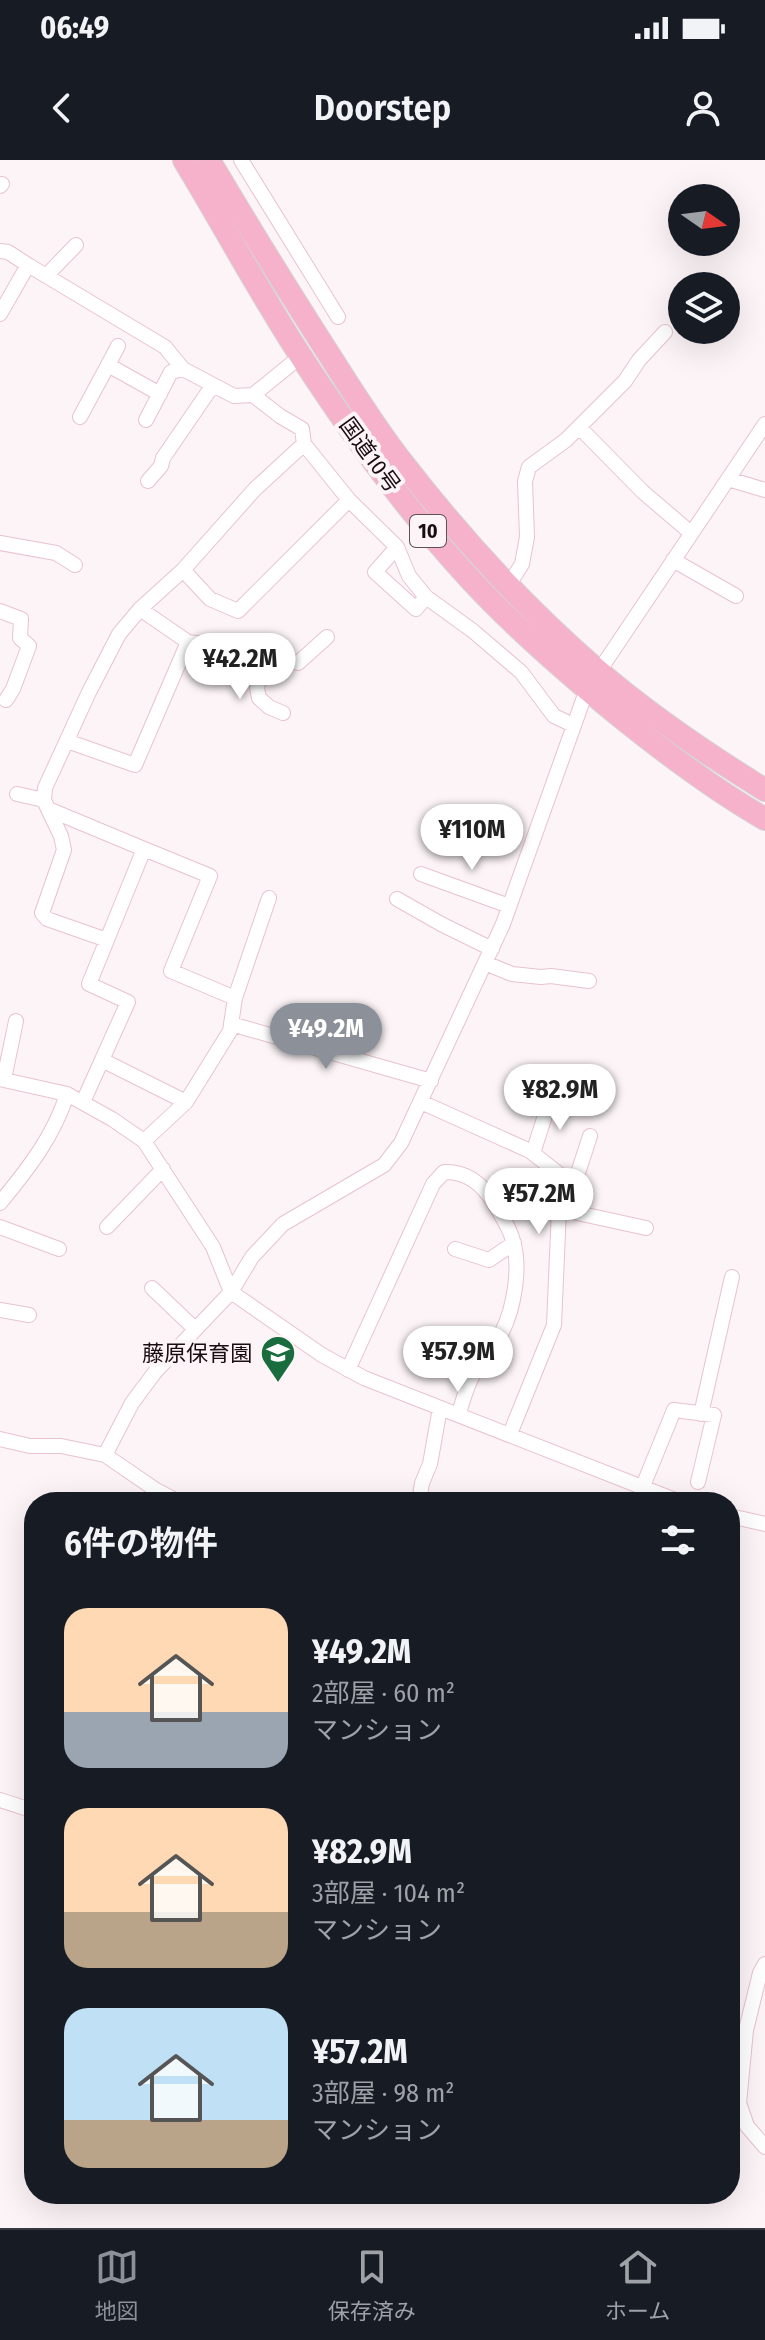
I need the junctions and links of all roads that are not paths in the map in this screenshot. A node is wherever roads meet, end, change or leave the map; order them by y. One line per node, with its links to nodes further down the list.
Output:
1 (184, 160): 12 (highway, 国道10号 / 10)
2 (209, 160): 33 (highway, 国道10号 / 10)
3 (241, 160): 9 (street)
4 (76, 245): 7 (street)
5 (0, 251): 6 (street)
6 (28, 265): 7 (street); 8 (street)
7 (46, 276): 14 (street)
8 (0, 314)
9 (338, 317)
10 (665, 332): 21 (street)
11 (118, 346): 13 (street)
12 (301, 356): 17 (street); 41 (highway, 国道10号 / 10)
13 (108, 365): 16 (street); 18 (street)
14 (183, 369): 15 (street); 16 (street)
15 (213, 385): 17 (street); 24 (street)
16 (160, 394): 19 (street)
17 (253, 395): 22 (street)
18 (80, 417)
19 (146, 420)
20 (765, 424): 23 (street)
21 (579, 427): 27 (street); 33 (street)
22 (304, 444): 26 (street); 32 (street)
23 (728, 479): 25 (street); 27 (street)
24 (148, 481)
25 (765, 490)
26 (349, 500): 29 (street); 32 (street)
27 (691, 533): 30 (street)
28 (0, 543): 31 (street)
29 (397, 547): 35 (street); 35 (street)
30 (673, 560): 34 (street); 41 (street)
31 (75, 565)
32 (183, 570): 36 (street)
33 (508, 586): 41 (highway, 国道10号 / 10)
34 (736, 596)
35 (426, 597): 44 (street)
36 (140, 609): 39 (street); 45 (street)
37 (0, 611): 42 (street)
38 (327, 637): 40 (street)
39 (188, 642): 40 (street); 45 (street)
40 (264, 657): 43 (street)
41 (593, 680): 44 (street); 46 (highway, 国道10号 / 10); 49 (highway, 国道10号 / 10)
42 (6, 700)
43 (283, 713)
44 (573, 725): 54 (street)
45 (67, 741): 48 (street)
46 (765, 790)
47 (17, 794): 48 (street)
48 (46, 804): 50 (street); 55 (street)
49 (765, 819)
50 (144, 849): 55 (street); 58 (street)
51 (421, 874): 54 (street)
52 (269, 898): 58 (street)
53 (397, 899): 56 (street)
54 (509, 906): 56 (street)
55 (107, 940): 61 (street)
56 (488, 956): 57 (street); 63 (street)
57 (589, 981)
58 (235, 998): 60 (street)
59 (16, 1021): 62 (street)
60 (231, 1024): 63 (street); 67 (street)
61 (102, 1060): 66 (street); 67 (street)
62 (2, 1079): 64 (street)
63 (431, 1081): 68 (street)
64 (67, 1094): 66 (street); 74 (street)
65 (550, 1100): 71 (street)
66 (83, 1102): 70 (street)
67 (186, 1102): 70 (street)
68 (421, 1102): 71 (street); 84 (street)
69 (590, 1136): 73 (street)
70 (144, 1141): 72 (street)
71 (533, 1153): 73 (street)
72 (163, 1169): 77 (street); 84 (street)
73 (569, 1182): 75 (street)
74 (0, 1203)
75 (559, 1209): 78 (street); 92 (street)
76 (0, 1227): 80 (street)
77 (107, 1227)
78 (646, 1228)
79 (514, 1243): 81 (street); 88 (street); 90 (street)
80 (59, 1249)
81 (455, 1249)
82 (732, 1277): 91 (street)
83 (152, 1288): 87 (street)
84 (231, 1292): 87 (street); 88 (street)
85 (0, 1310): 86 (street)
86 (29, 1315)
87 (195, 1329): 94 (street)
88 (348, 1370): 89 (street)
89 (440, 1408): 90 (street); 98 (street)
90 (459, 1413): 92 (street)
91 (701, 1414): 95 (street); 96 (street)
92 (510, 1434): 96 (street)
93 (0, 1439): 94 (street)
94 (105, 1455): 97 (street)
95 (698, 1482)
96 (643, 1486): 99 (street)
97 (160, 1492)
98 (421, 1492)
99 (657, 1492)
100 (740, 1518): 101 (street)
101 (765, 1524)
102 (0, 1800): 103 (street)
103 (24, 1808)
104 (765, 1964): 105 (street)
105 (740, 2071)
106 (740, 2114): 107 (street)
107 (765, 2147)

